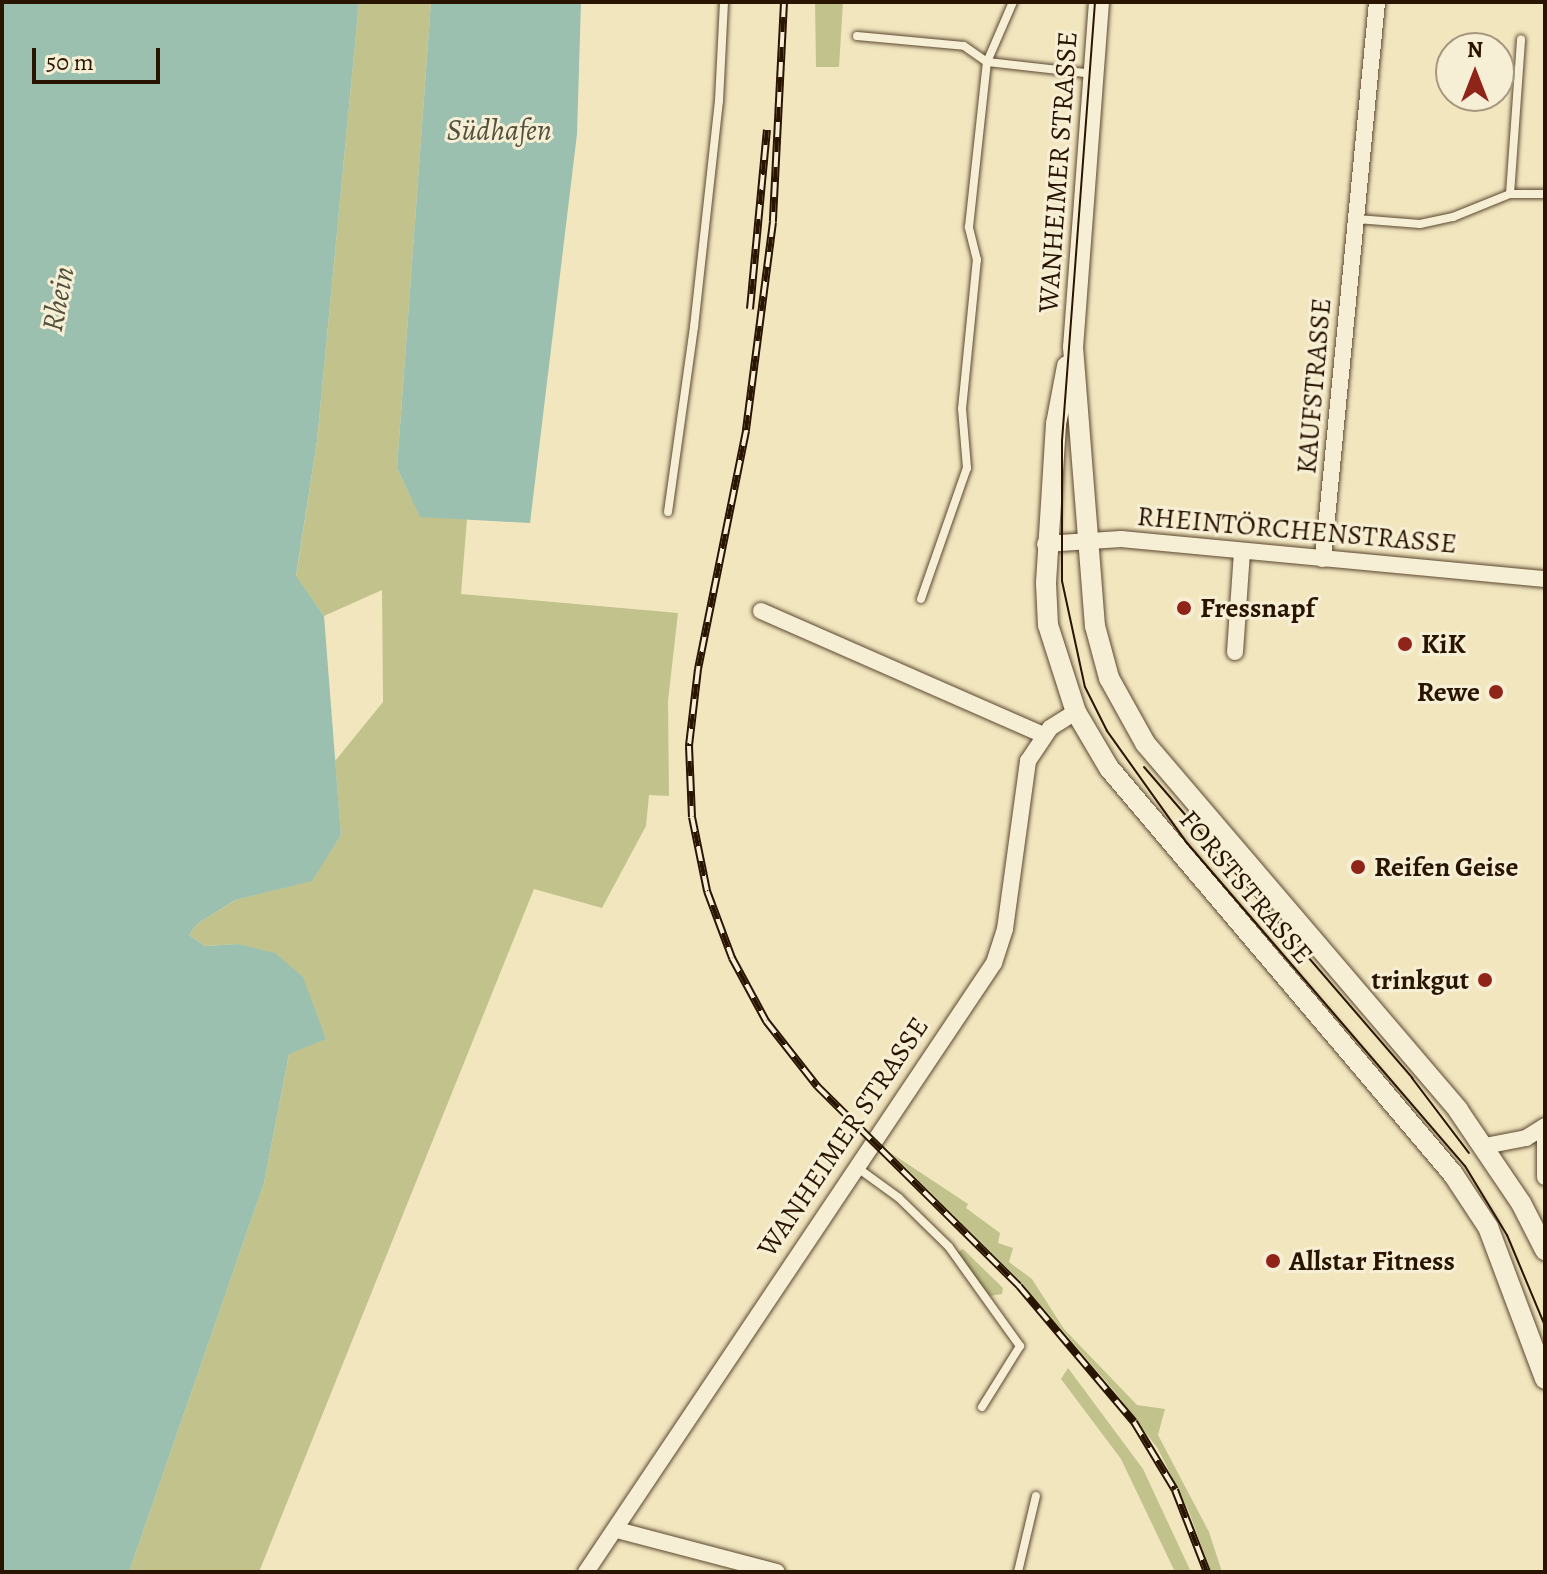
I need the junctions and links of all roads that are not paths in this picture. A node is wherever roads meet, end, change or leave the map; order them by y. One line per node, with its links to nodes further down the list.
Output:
1 (724, 2): 13 (lane)
2 (1013, 2): 7 (lane)
3 (1099, 2): 8 (street, WANHEIMER STRASSE)
4 (1377, 2): 11 (street, KAUFSTRASSE)
5 (857, 36): 7 (lane)
6 (1521, 39): 9 (lane)
7 (987, 62): 8 (lane); 19 (lane)
8 (1095, 74): 12 (street, WANHEIMER STRASSE)
9 (1510, 194): 10 (lane); 11 (lane)
10 (1545, 194)
11 (1357, 219): 17 (street, KAUFSTRASSE)
12 (1073, 347): 14 (street, WANHEIMER STRASSE); 15 (street, WANHEIMER STRASSE)
13 (668, 512)
14 (1087, 542): 15 (street, RHEINTÖRCHENSTRASSE); 16 (street, RHEINTÖRCHENSTRASSE); 25 (street, FORSTSTRASSE)
15 (1045, 544): 22 (street, FORSTSTRASSE)
16 (1242, 552): 17 (street, RHEINTÖRCHENSTRASSE); 21 (street)
17 (1323, 559): 18 (street, RHEINTÖRCHENSTRASSE)
18 (1545, 579)
19 (921, 599)
20 (761, 611): 23 (street)
21 (1235, 652)
22 (1076, 712): 23 (street); 29 (street, FORSTSTRASSE)
23 (1043, 735): 26 (street, WANHEIMER STRASSE)
24 (1545, 1128): 25 (street); 27 (street)
25 (1485, 1146): 28 (street, FORSTSTRASSE)
26 (854, 1166): 30 (lane); 32 (street, WANHEIMER STRASSE)
27 (1545, 1177)
28 (1545, 1250)
29 (1545, 1379)
30 (982, 1407)
31 (1036, 1496): 35 (lane)
32 (617, 1530): 33 (street, WANHEIMER STRASSE); 34 (street)
33 (586, 1572)
34 (777, 1572)
35 (1018, 1572)

